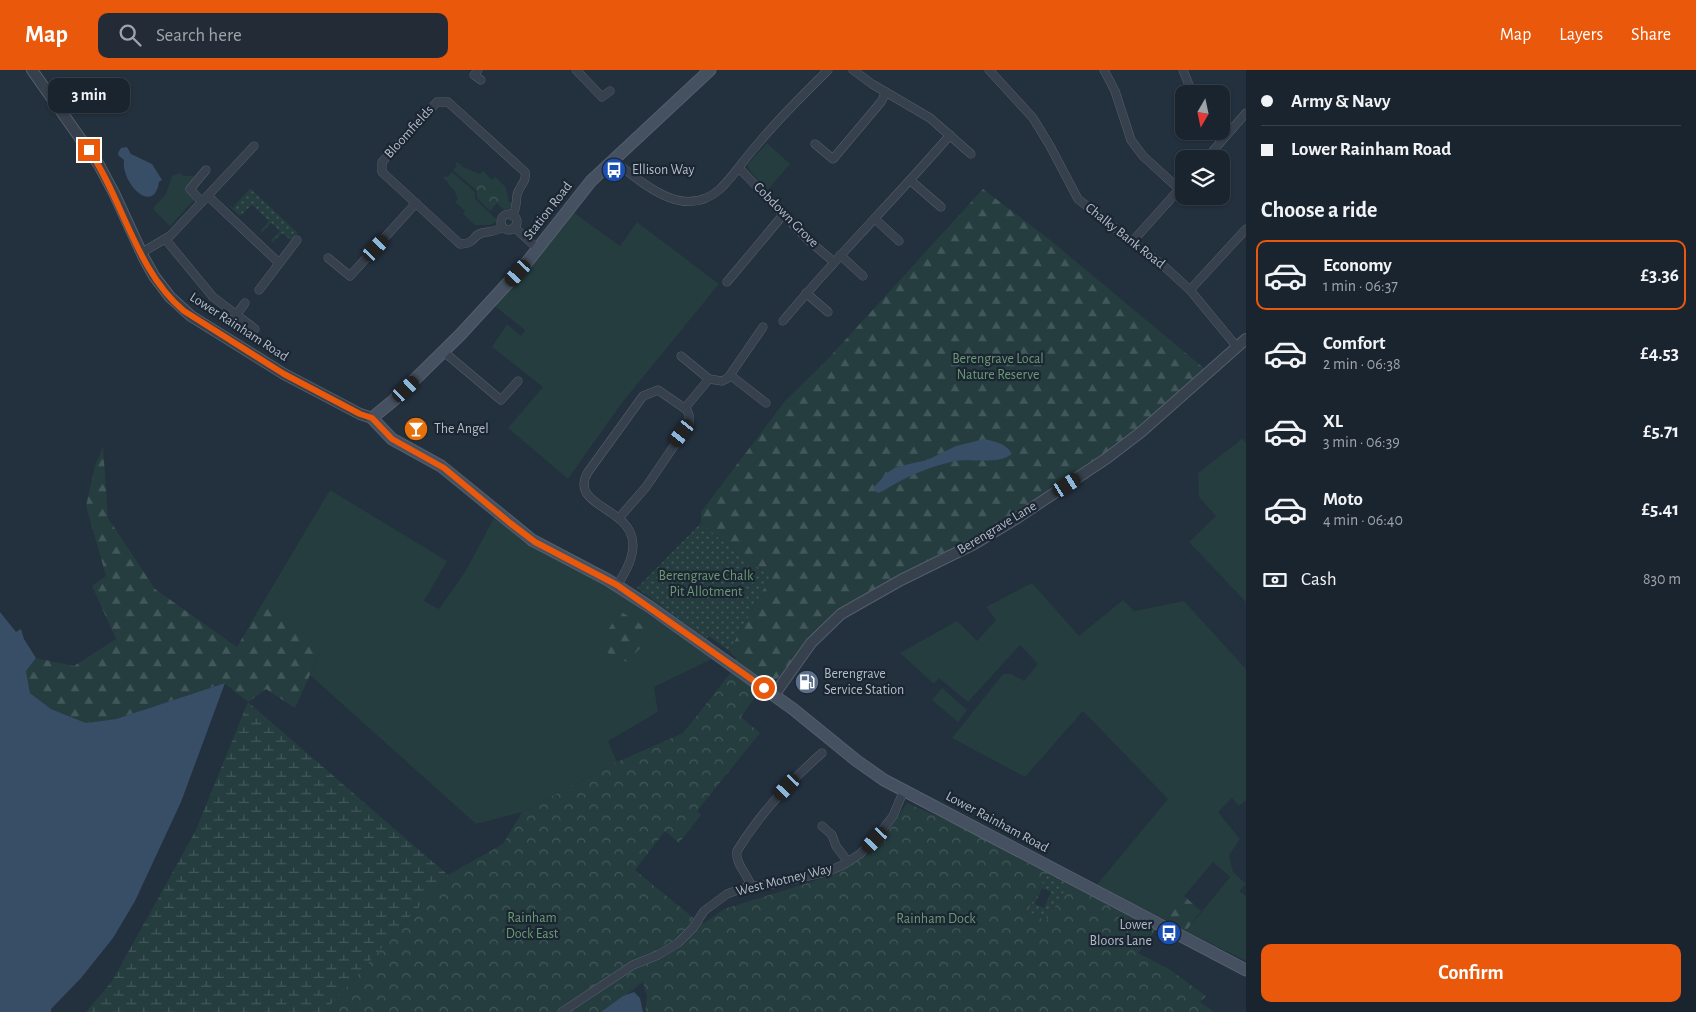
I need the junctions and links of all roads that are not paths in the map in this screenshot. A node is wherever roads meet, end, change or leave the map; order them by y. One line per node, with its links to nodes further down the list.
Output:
1 (32, 70): 41 (street, Lower Rainham Road)
2 (478, 70): 10 (street)
3 (576, 70): 12 (street)
4 (710, 70): 21 (main road, Station Road)
5 (828, 70): 22 (street)
6 (853, 70): 13 (street)
7 (989, 70): 39 (street, Chalky Bank Road)
8 (1104, 70): 25 (street)
9 (1183, 70): 11 (street)
10 (481, 80)
11 (1189, 85)
12 (610, 91)
13 (886, 92): 16 (street); 17 (street)
14 (1246, 114): 15 (street)
15 (1232, 130): 19 (street)
16 (950, 135): 20 (street); 24 (street)
17 (816, 144)
18 (254, 146): 28 (street)
19 (1214, 150)
20 (972, 154)
21 (613, 160): 22 (street); 40 (main road, Station Road)
22 (739, 168): 30 (street, Cobdown Grove)
23 (206, 170): 28 (street)
24 (911, 181): 27 (street); 32 (street)
25 (1175, 181)
26 (1175, 194): 39 (street)
27 (942, 195)
28 (205, 199): 36 (street); 44 (street)
29 (416, 203): 31 (street, Bloomfields); 33 (street, Bloomfields); 42 (street)
30 (783, 215): 43 (street, Cobdown Grove); 46 (street)
31 (512, 216): 33 (street, Bloomfields); 34 (street, Bloomfields)
32 (874, 219): 38 (street); 43 (street)
33 (503, 227): 34 (street, Bloomfields)
34 (514, 228): 40 (street)
35 (1246, 230): 48 (street)
36 (166, 240): 41 (street); 52 (street)
37 (297, 240): 44 (street)
38 (899, 241)
39 (1132, 242): 48 (street, Chalky Bank Road)
40 (538, 248): 58 (main road, Station Road)
41 (141, 253): 65 (street, Lower Rainham Road)
42 (328, 258)
43 (837, 259): 45 (street, Cobdown Grove); 49 (street)
44 (279, 263): 47 (street)
45 (863, 276)
46 (727, 282)
47 (259, 290)
48 (1190, 290): 57 (street, Chalky Bank Road)
49 (806, 293): 51 (street); 53 (street)
50 (245, 303): 52 (street)
51 (828, 312)
52 (236, 315): 55 (street)
53 (783, 321)
54 (763, 326): 60 (street)
55 (255, 329)
56 (1246, 339): 57 (street, Berengrave Lane)
57 (1237, 346): 68 (street, Berengrave Lane)
58 (444, 352): 62 (street); 65 (main road, Station Road)
59 (681, 356): 61 (street)
60 (730, 375): 61 (street); 63 (street)
61 (709, 379): 64 (street)
62 (518, 381)
63 (766, 404)
64 (685, 408): 66 (street); 66 (street)
65 (372, 418): 67 (main road, Lower Rainham Road)
66 (619, 518): 67 (street)
67 (617, 585): 68 (main road, Lower Rainham Road)
68 (774, 695): 70 (main road, Lower Rainham Road)
69 (822, 753): 73 (street)
70 (906, 791): 72 (street, West Motney Way); 74 (main road, Lower Rainham Road)
71 (822, 826): 72 (street)
72 (848, 862): 73 (street, West Motney Way)
73 (751, 886): 75 (street, West Motney Way)
74 (1246, 970)
75 (562, 1012)

